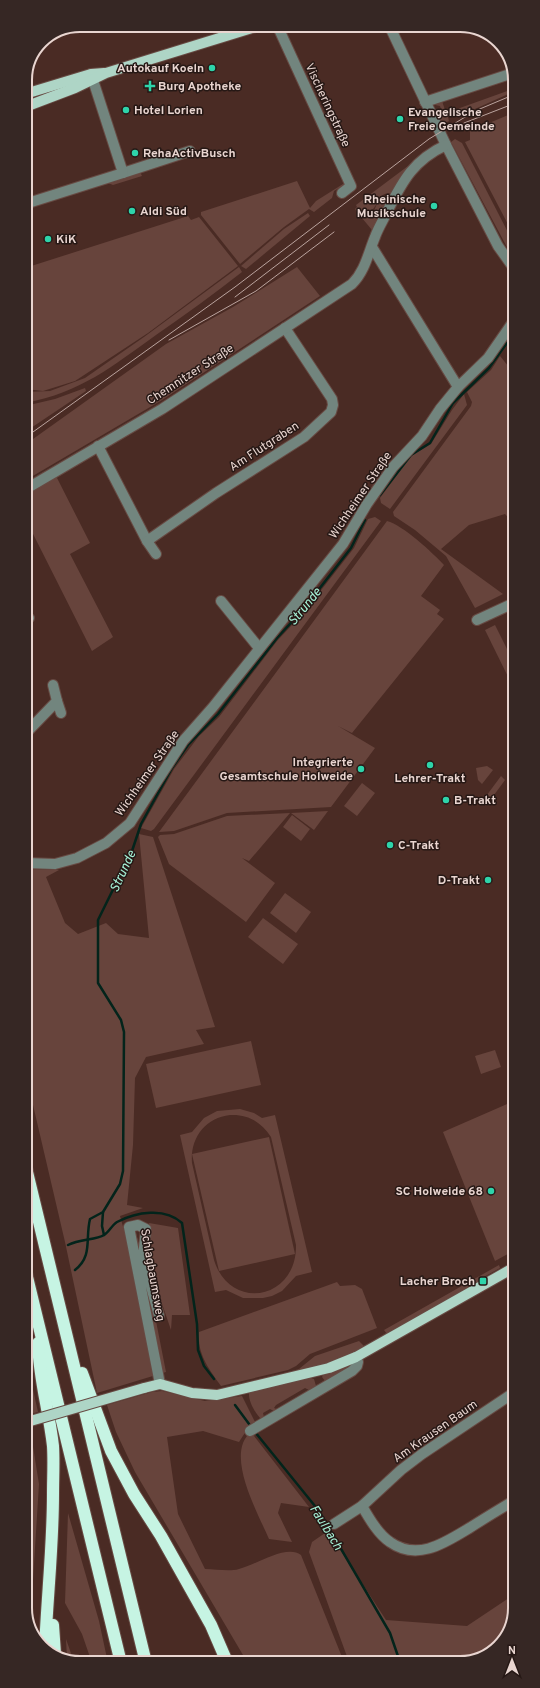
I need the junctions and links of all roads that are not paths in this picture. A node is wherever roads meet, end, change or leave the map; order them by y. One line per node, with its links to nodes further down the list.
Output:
1 (239, 32): 5 (main road)
2 (280, 32): 12 (street, Vischeringstraße)
3 (392, 32): 7 (street)
4 (508, 75): 7 (street)
5 (92, 77): 6 (main road); 8 (main road); 11 (street)
6 (32, 92)
7 (425, 102): 9 (street)
8 (32, 104)
9 (446, 145): 14 (street, Chemnitzer Straße); 15 (street)
10 (190, 151): 11 (street)
11 (123, 172): 13 (street)
12 (342, 193)
13 (32, 202)
14 (372, 245): 16 (street); 17 (street, Chemnitzer Straße)
15 (508, 260)
16 (381, 263): 17 (street, Chemnitzer Straße); 20 (street)
17 (362, 272): 18 (street, Chemnitzer Straße)
18 (285, 328): 21 (street, Chemnitzer Straße); 23 (street, Am Flutgraben)
19 (508, 330): 20 (street, Wichheimer Straße)
20 (458, 387): 28 (street, Wichheimer Straße)
21 (98, 446): 22 (street, Chemnitzer Straße); 23 (street)
22 (32, 485)
23 (147, 541): 24 (street)
24 (156, 554)
25 (221, 601): 28 (street)
26 (508, 606): 27 (street)
27 (477, 620)
28 (259, 648): 33 (street, Wichheimer Straße)
29 (53, 685): 30 (street)
30 (57, 701): 31 (street); 32 (street)
31 (61, 713)
32 (32, 727)
33 (32, 863)
34 (32, 1192): 39 (highway)
35 (508, 1271): 40 (main road)
36 (32, 1296): 38 (highway)
37 (159, 1316): 41 (street, Schlagbaumsweg)
38 (38, 1320): 48 (highway); 52 (highway)
39 (64, 1323): 49 (highway); 53 (highway)
40 (356, 1357): 41 (main road); 44 (street)
41 (160, 1384): 43 (main road, bridge)
42 (508, 1397): 46 (street, Am Krausen Baum)
43 (32, 1421)
44 (252, 1429)
45 (508, 1504): 46 (street)
46 (362, 1506): 47 (street, Am Krausen Baum)
47 (334, 1524)
48 (51, 1576): 50 (highway); 51 (highway)
49 (211, 1625): 54 (highway); 55 (highway)
50 (45, 1641)
51 (55, 1649)
52 (119, 1656)
53 (144, 1656)
54 (225, 1656)
55 (233, 1656)

